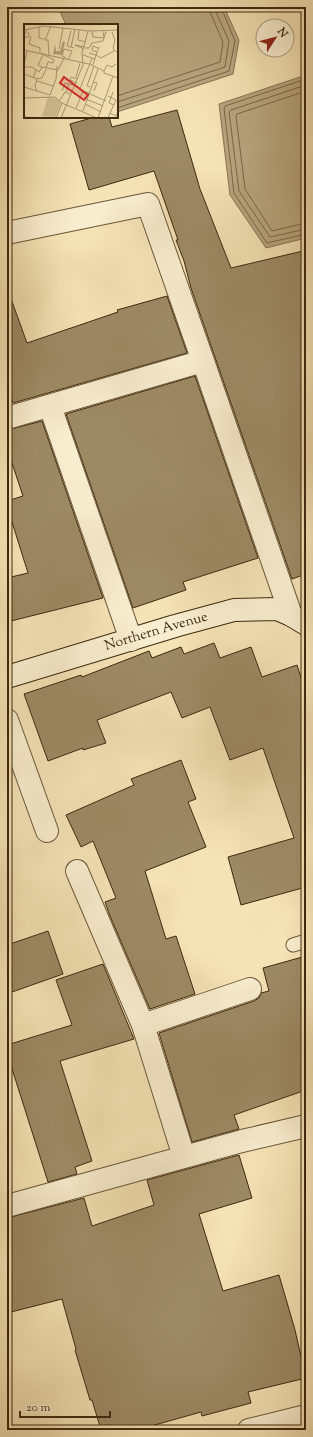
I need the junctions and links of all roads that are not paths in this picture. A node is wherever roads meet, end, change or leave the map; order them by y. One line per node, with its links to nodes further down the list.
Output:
1 (7, 233): 2 (street)
2 (203, 361): 3 (street); 5 (street)
3 (50, 406): 4 (street); 6 (street)
4 (7, 418)
5 (299, 620): 6 (street, Northern Avenue)
6 (131, 640): 7 (street, Northern Avenue)
7 (7, 677)
8 (7, 720): 9 (street)
9 (47, 831)
10 (77, 871): 14 (street)
11 (306, 941): 12 (lane)
12 (293, 945)
13 (250, 989): 14 (street)
14 (143, 1025): 16 (street)
15 (306, 1126): 16 (street)
16 (184, 1157): 17 (street)
17 (7, 1206)
18 (306, 1416): 19 (street)
19 (250, 1430)

